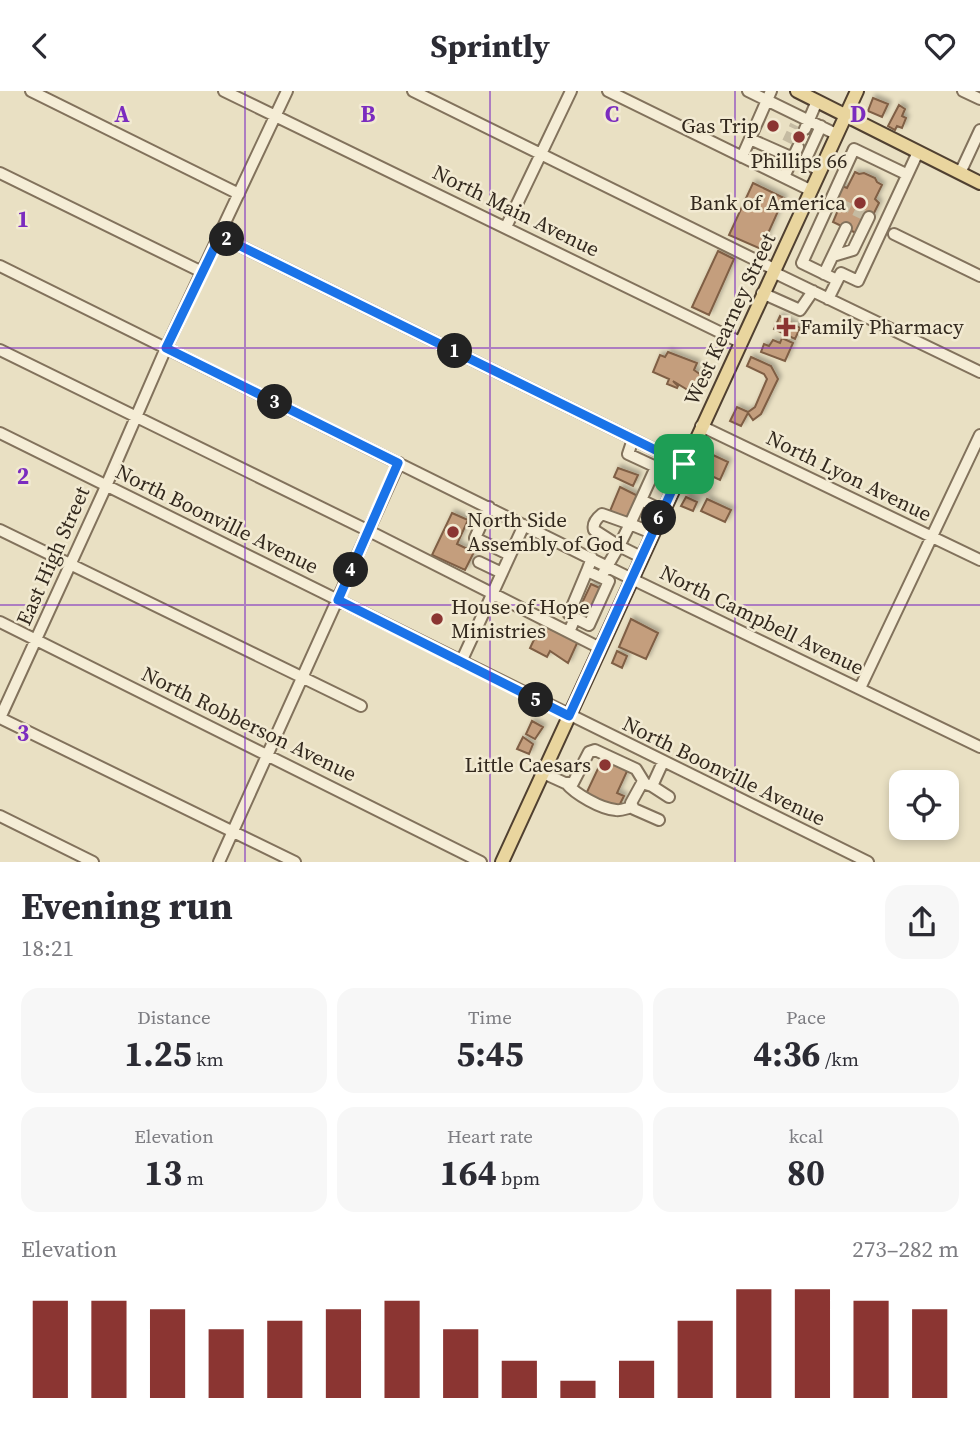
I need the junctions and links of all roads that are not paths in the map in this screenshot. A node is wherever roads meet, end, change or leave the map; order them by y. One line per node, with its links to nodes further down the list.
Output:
1 (31, 91): 33 (street)
2 (224, 91): 15 (street, North Main Avenue)
3 (287, 91): 15 (street, East High Street)
4 (413, 91): 23 (street)
5 (571, 91): 23 (street)
6 (608, 91): 24 (street)
7 (748, 91): 11 (street)
8 (857, 91): 14 (main road, West Kearney Street)
9 (963, 91): 12 (street)
10 (800, 92): 13 (main road)
11 (769, 96): 16 (street); 20 (street)
12 (980, 99)
13 (817, 101): 14 (main road); 16 (street)
14 (845, 115): 19 (main road, West Kearney Street); 22 (main road)
15 (275, 116): 33 (street, East High Street); 35 (street, North Main Avenue)
16 (802, 122): 17 (street)
17 (821, 126): 19 (street); 25 (street)
18 (980, 130): 28 (street)
19 (836, 134): 26 (main road, West Kearney Street)
20 (750, 139): 21 (street); 24 (street)
21 (790, 150): 25 (street); 30 (street)
22 (918, 152): 28 (main road); 29 (street)
23 (541, 154): 35 (street); 41 (street)
24 (742, 157): 30 (street)
25 (804, 163): 26 (street)
26 (820, 170): 32 (main road, West Kearney Street)
27 (0, 173): 42 (street)
28 (960, 173): 31 (main road)
29 (906, 174): 34 (street); 43 (street)
30 (784, 177): 32 (street)
31 (980, 183)
32 (810, 190): 41 (main road, West Kearney Street)
33 (239, 194): 38 (street, East High Street)
34 (883, 224): 39 (street); 45 (street)
35 (506, 227): 49 (street, North Main Avenue)
36 (846, 228): 39 (street)
37 (894, 234): 44 (street)
38 (220, 236): 42 (street, East High Street); 57 (street)
39 (833, 255): 43 (street)
40 (0, 267): 50 (street, North Campbell Avenue)
41 (773, 270): 46 (street); 47 (main road, West Kearney Street)
42 (202, 272): 50 (street, East High Street)
43 (824, 274): 45 (street)
44 (980, 276)
45 (837, 280): 48 (street)
46 (813, 291): 47 (street); 48 (street)
47 (762, 293): 49 (main road, West Kearney Street)
48 (828, 299): 52 (street)
49 (740, 342): 54 (main road, West Kearney Street)
50 (166, 348): 53 (street, East High Street); 58 (street, North Campbell Avenue)
51 (0, 350): 53 (street)
52 (980, 372)
53 (136, 417): 60 (street, East High Street); 67 (street)
54 (701, 426): 59 (main road, West Kearney Street); 69 (street, North Lyon Avenue)
55 (0, 433): 60 (street, North Boonville Avenue)
56 (980, 435): 69 (street)
57 (633, 439): 59 (street); 61 (street)
58 (398, 463): 62 (street, North Campbell Avenue); 67 (street)
59 (684, 464): 63 (main road, West Kearney Street)
60 (106, 486): 76 (street, East High Street); 84 (street, North Boonville Avenue)
61 (641, 500): 63 (street); 64 (street)
62 (489, 507): 65 (street, North Campbell Avenue); 71 (street)
63 (663, 510): 68 (main road, West Kearney Street)
64 (630, 524): 68 (street); 70 (street); 70 (street)
65 (524, 525): 71 (street); 73 (street, North Campbell Avenue)
66 (0, 530): 76 (street)
67 (369, 531): 82 (street); 84 (street)
68 (652, 533): 72 (main road, West Kearney Street)
69 (933, 538): 74 (street, North Lyon Avenue); 94 (street)
70 (619, 546): 72 (street); 77 (street)
71 (510, 555): 79 (street)
72 (641, 557): 80 (main road, West Kearney Street)
73 (592, 558): 77 (street, North Campbell Avenue); 78 (street)
74 (980, 560)
75 (479, 562): 79 (street)
76 (71, 565): 90 (street, East High Street); 93 (street)
77 (609, 566): 80 (street, North Campbell Avenue); 81 (street)
78 (587, 571): 81 (street); 87 (street)
79 (502, 573): 82 (street)
80 (632, 579): 83 (main road, West Kearney Street); 94 (street, North Campbell Avenue)
81 (604, 582): 83 (street); 85 (street)
82 (493, 594): 89 (street); 92 (street)
83 (624, 596): 86 (main road, West Kearney Street)
84 (338, 600): 92 (street, North Boonville Avenue); 93 (street)
85 (599, 602): 86 (street); 87 (street)
86 (617, 610): 91 (main road, West Kearney Street)
87 (575, 618): 89 (street)
88 (0, 622): 90 (street, North Robberson Avenue)
89 (569, 632): 91 (street)
90 (36, 640): 97 (street, East High Street); 99 (street, North Robberson Avenue)
91 (600, 648): 96 (main road, West Kearney Street)
92 (461, 662): 96 (street, North Boonville Avenue)
93 (302, 678): 95 (street); 99 (street)
94 (860, 688): 98 (street, North Campbell Avenue)
95 (360, 706)
96 (569, 716): 100 (street, North Boonville Avenue); 101 (main road, West Kearney Street)
97 (0, 718): 108 (street)
98 (980, 747)
99 (268, 754): 108 (street); 112 (street, North Robberson Avenue)
100 (663, 762): 103 (street); 114 (street, North Boonville Avenue)
101 (543, 773): 102 (street); 113 (main road, West Kearney Street)
102 (566, 783): 103 (street); 105 (street)
103 (648, 784): 104 (street); 105 (street)
104 (669, 797)
105 (632, 807): 107 (street)
106 (0, 816): 109 (street)
107 (659, 820)
108 (233, 832): 110 (street); 111 (street)
109 (93, 862)
110 (219, 862)
111 (295, 862)
112 (481, 862)
113 (502, 862)
114 (868, 862)

